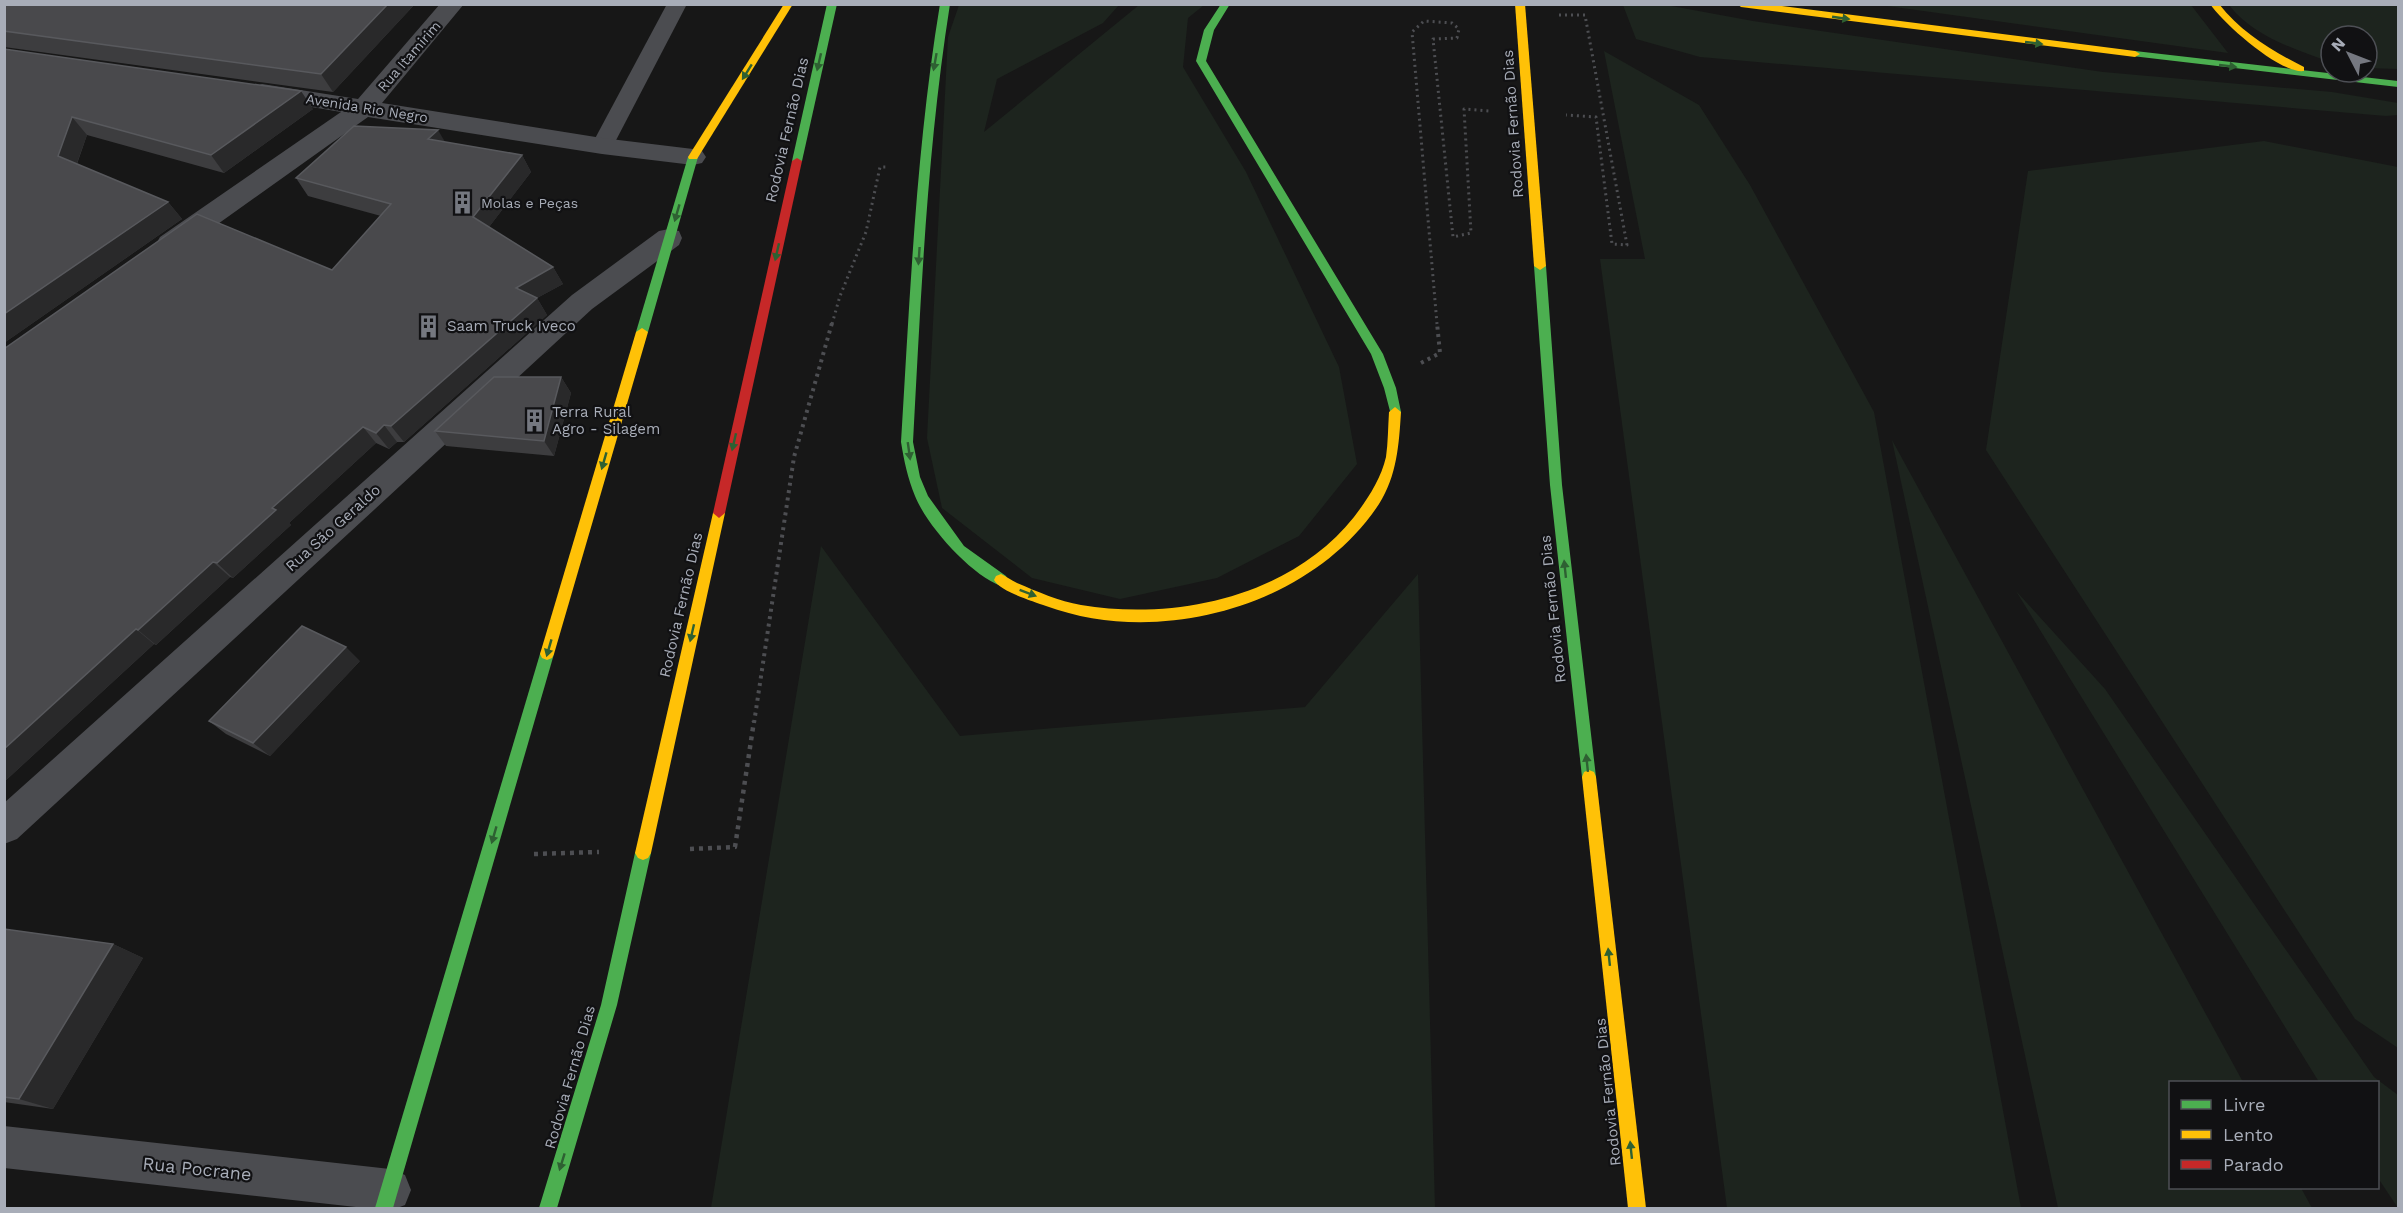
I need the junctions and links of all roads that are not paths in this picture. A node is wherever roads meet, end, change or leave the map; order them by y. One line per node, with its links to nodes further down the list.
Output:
1 (453, 4): 15 (street, Rua Itamirim)
2 (677, 4): 16 (lane)
3 (789, 4): 17 (main road, one-way to 17)
4 (832, 4): 21 (main road, Rodovia Fernão Dias, one-way to 21)
5 (945, 4): 6 (main road, one-way to 6)
6 (1226, 4)
7 (1520, 4): 26 (main road, Rodovia Fernão Dias, one-way to 7)
8 (1741, 4): 11 (main road, one-way to 11)
9 (2214, 4): 10 (main road)
10 (2319, 76)
11 (2319, 77)
12 (2379, 82): 13 (main road)
13 (2398, 84)
14 (237, 88): 15 (street, Avenida Rio Negro)
15 (365, 107): 16 (street, Avenida Rio Negro); 19 (street, Rua Itamirim)
16 (602, 146): 17 (street, Avenida Rio Negro)
17 (693, 157): 18 (main road, one-way to 18)
18 (669, 238): 20 (street, Rua São Geraldo); 24 (main road, one-way to 24)
19 (151, 258)
20 (4, 827)
21 (609, 1005): 23 (main road); 25 (main road, Rodovia Fernão Dias, one-way to 25)
22 (4, 1147): 24 (street, Rua Pocrane)
23 (570, 1186)
24 (387, 1199)
25 (548, 1209)
26 (1637, 1209)

